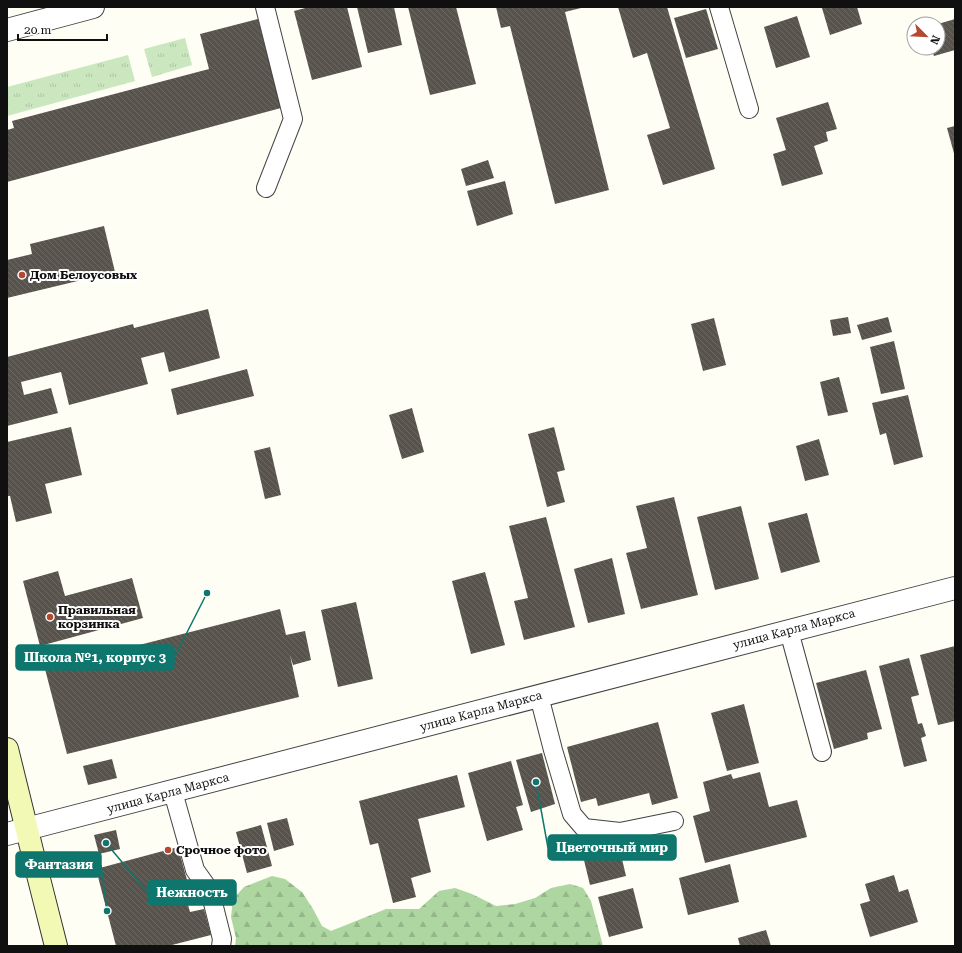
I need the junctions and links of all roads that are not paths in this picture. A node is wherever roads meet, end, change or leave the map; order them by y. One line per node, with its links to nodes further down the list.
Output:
1 (93, 7): 4 (street)
2 (265, 7): 6 (lane)
3 (719, 7): 5 (lane)
4 (7, 30)
5 (749, 109)
6 (266, 188)
7 (955, 588): 8 (street, улица Карла Маркса)
8 (789, 631): 9 (street, улица Карла Маркса); 11 (lane)
9 (539, 696): 12 (street, улица Карла Маркса); 13 (lane)
10 (7, 749): 14 (street)
11 (822, 752)
12 (172, 792): 14 (street, улица Карла Маркса); 16 (lane)
13 (674, 822)
14 (17, 832): 15 (street)
15 (56, 946)
16 (221, 946)

